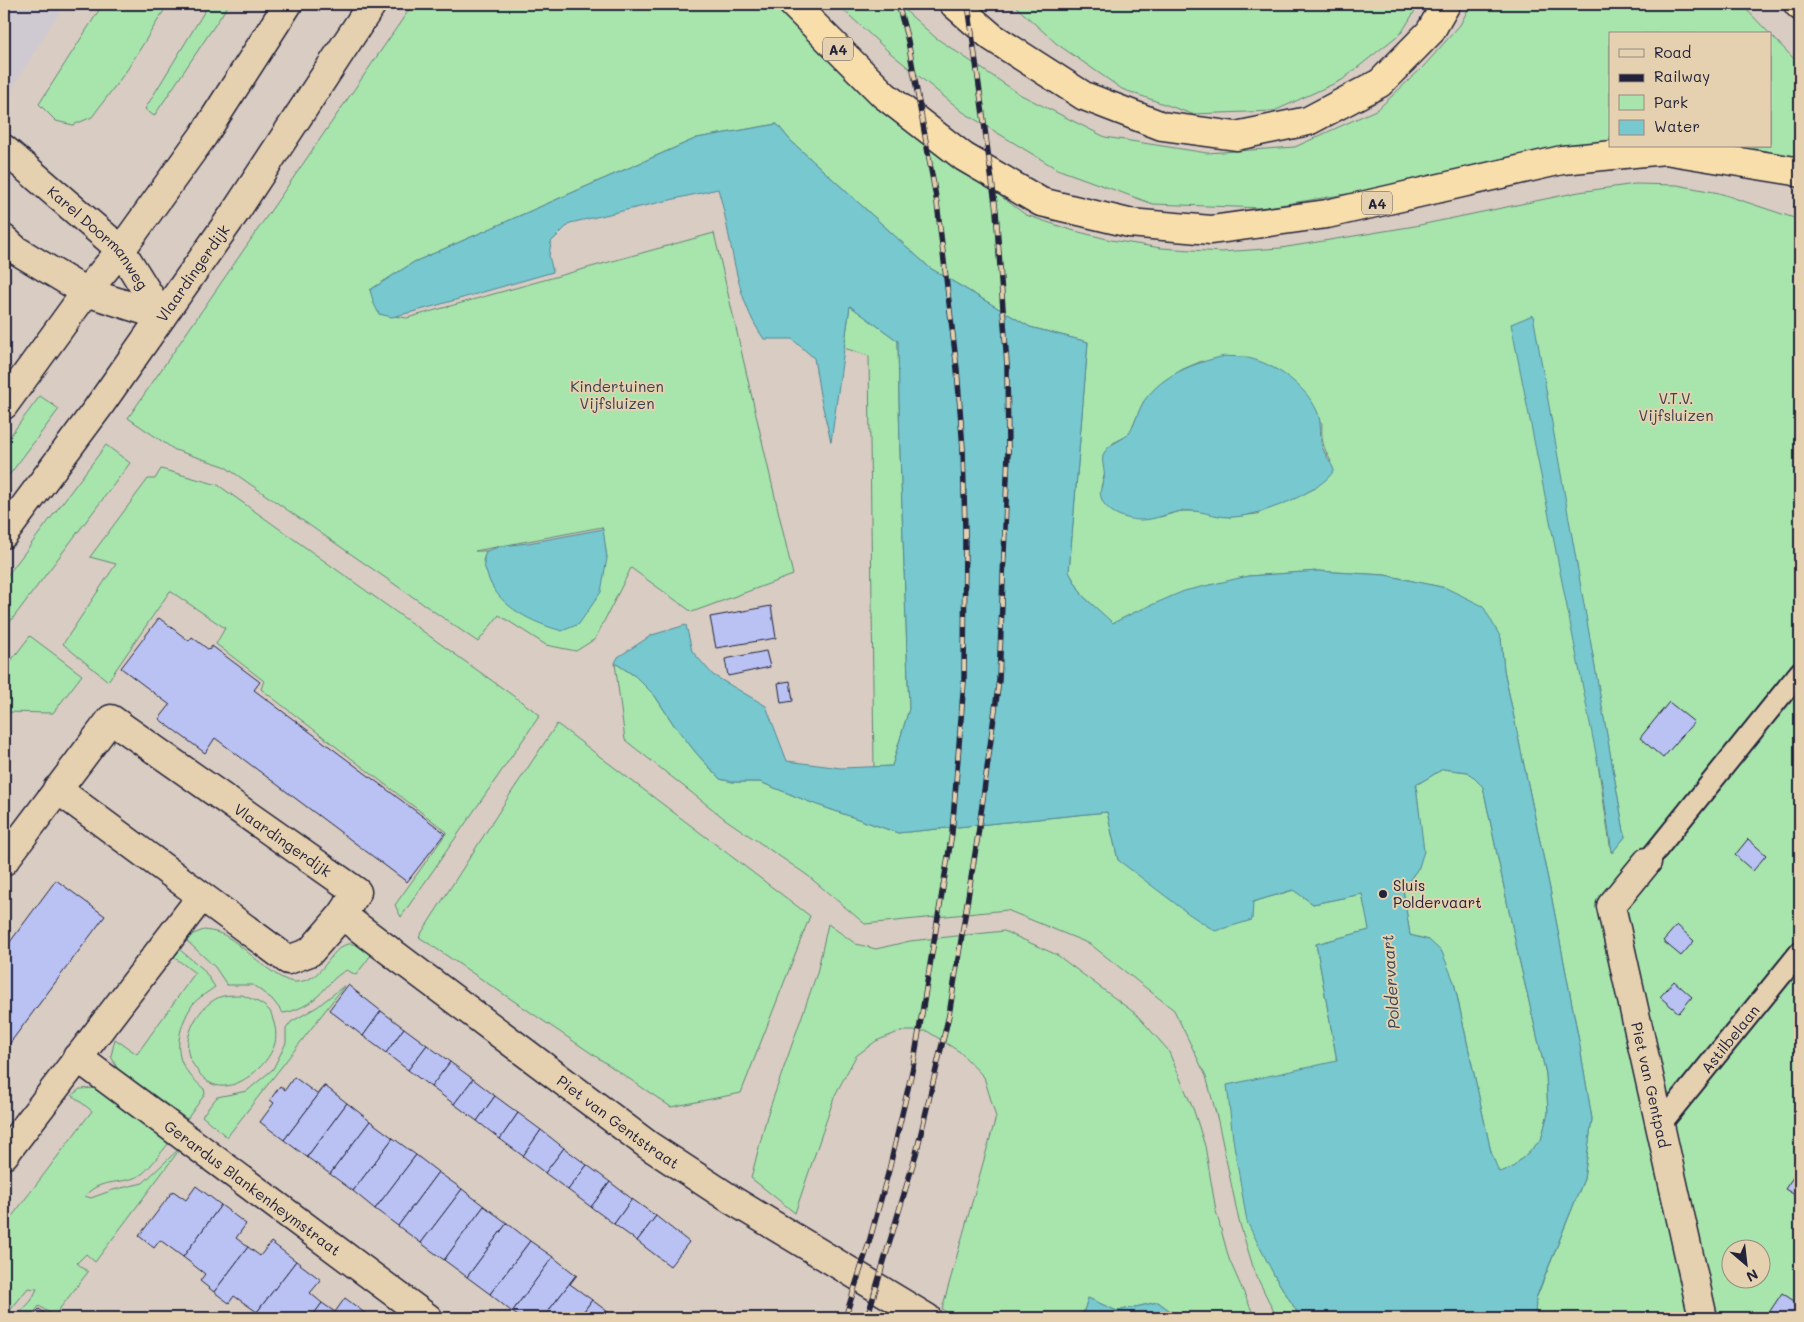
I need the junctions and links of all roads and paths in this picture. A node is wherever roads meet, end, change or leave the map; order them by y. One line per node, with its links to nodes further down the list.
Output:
1 (288, 4): 9 (street)
2 (372, 4): 11 (street, Vlaardingerdijk)
3 (793, 4): 7 (highway, A4)
4 (954, 4): 5 (highway)
5 (1446, 4)
6 (4, 149): 9 (street, Karel Doormanweg)
7 (1800, 173)
8 (4, 239): 10 (street, Karel Doormanweg)
9 (121, 250): 10 (street); 11 (street, Karel Doormanweg)
10 (86, 292): 11 (street, Karel Doormanweg); 12 (street)
11 (162, 316): 13 (street, Vlaardingerdijk)
12 (4, 405)
13 (4, 534)
14 (1800, 672): 17 (lane)
15 (57, 789): 16 (street, Vlaardingerdijk); 18 (street, Vlaardingerdijk); 19 (street, Vlaardingerdijk)
16 (4, 861)
17 (1647, 862): 22 (street, Piet van Gentpad)
18 (201, 897): 19 (street, Vlaardingerdijk); 21 (street)
19 (342, 915): 24 (street, Piet van Gentstraat)
20 (1800, 952): 22 (lane, Astilbelaan)
21 (77, 1057): 23 (street); 25 (street, Gerardus Blankenheymstraat)
22 (1660, 1125): 26 (street, Piet van Gentpad)
23 (4, 1155)
24 (918, 1312)
25 (428, 1318)
26 (1703, 1318)

